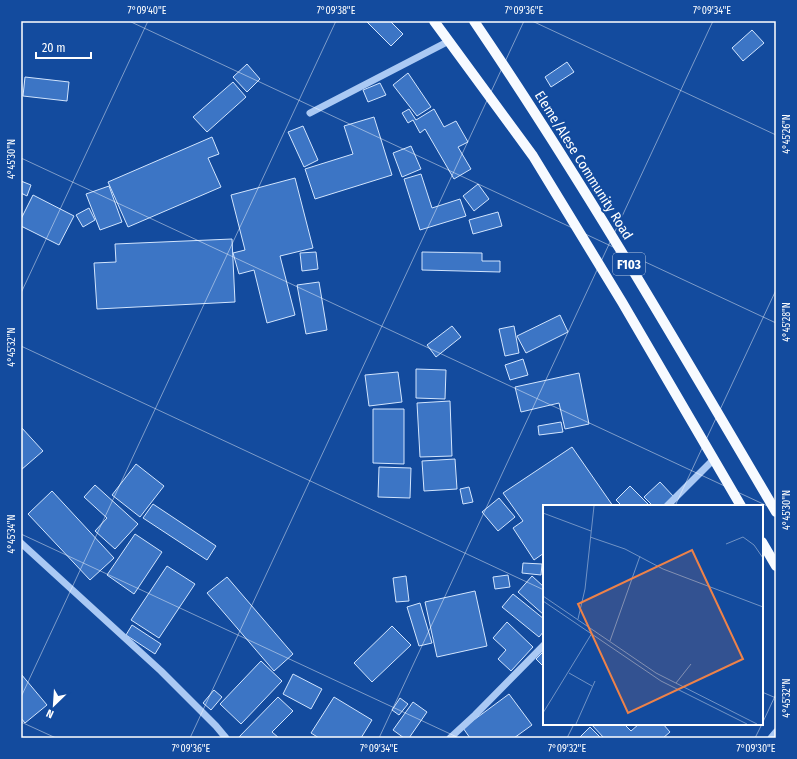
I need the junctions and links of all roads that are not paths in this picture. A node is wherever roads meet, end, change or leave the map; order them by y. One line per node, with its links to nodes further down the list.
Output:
1 (434, 21): 3 (main road, F103)
2 (474, 21): 8 (main road, Eleme/Alese Community Road / F103)
3 (449, 41): 4 (street); 5 (main road, F103)
4 (310, 113)
5 (714, 460): 6 (street); 7 (main road, F103)
6 (668, 505)
7 (740, 505)
8 (776, 512)
9 (21, 543): 14 (street)
10 (763, 544): 11 (main road)
11 (776, 565)
12 (543, 646): 15 (street)
13 (776, 732): 16 (street)
14 (226, 738)
15 (450, 738)
16 (771, 738)

